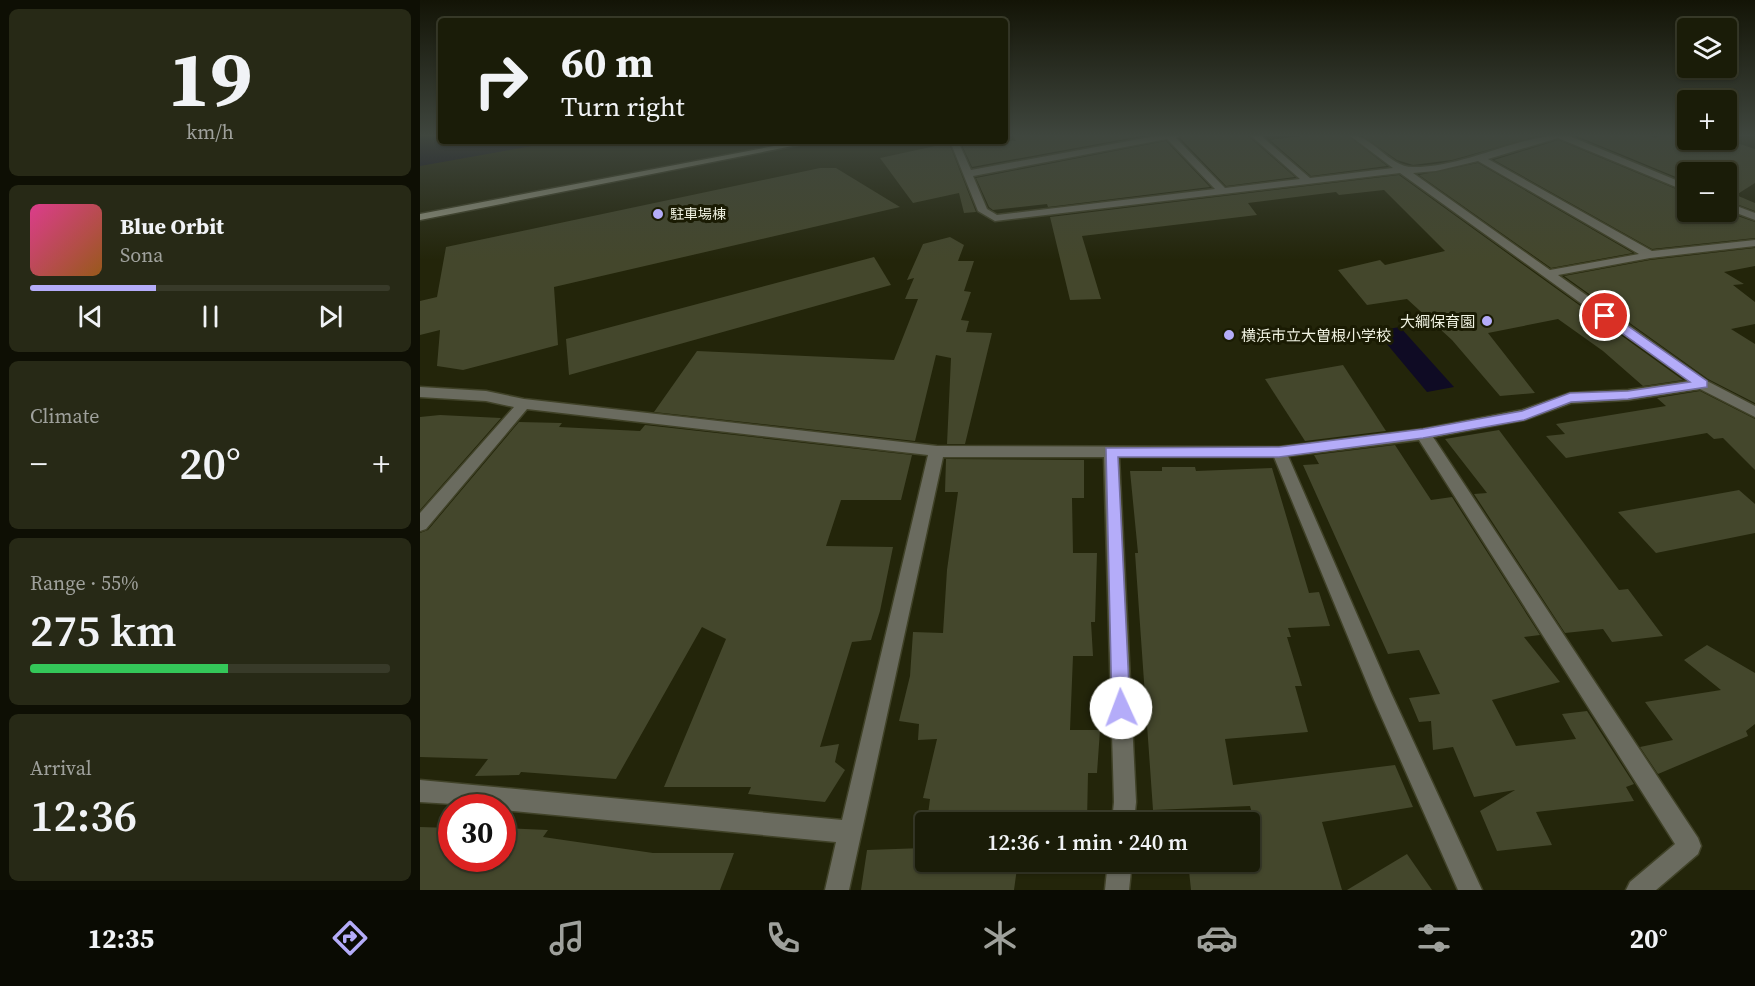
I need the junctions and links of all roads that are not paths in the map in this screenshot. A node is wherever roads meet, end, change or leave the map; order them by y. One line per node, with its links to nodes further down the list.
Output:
1 (630, 177): 13 (main road)
2 (968, 177): 11 (street)
3 (1209, 177): 11 (street)
4 (1303, 177): 9 (street)
5 (1345, 177): 9 (street)
6 (1409, 177): 17 (street)
7 (1512, 177): 16 (street)
8 (1658, 177): 10 (street)
9 (1308, 181): 11 (street)
10 (1677, 184)
11 (1222, 190)
12 (1737, 210): 14 (street)
13 (420, 217)
14 (1755, 217)
15 (1755, 243): 16 (street)
16 (1650, 255): 17 (street)
17 (1547, 274): 18 (street)
18 (1702, 384): 21 (street); 22 (street)
19 (420, 392): 20 (street)
20 (524, 404): 23 (street); 26 (street)
21 (1755, 412)
22 (1423, 434): 25 (street); 34 (street)
23 (937, 451): 24 (street); 29 (street)
24 (1111, 452): 25 (street); 28 (street)
25 (1279, 452): 33 (street)
26 (420, 524)
27 (420, 791): 29 (street)
28 (1124, 812)
29 (851, 832): 31 (street)
30 (1119, 872): 32 (street)
31 (837, 890)
32 (1117, 890)
33 (1470, 890)
34 (1638, 890)

